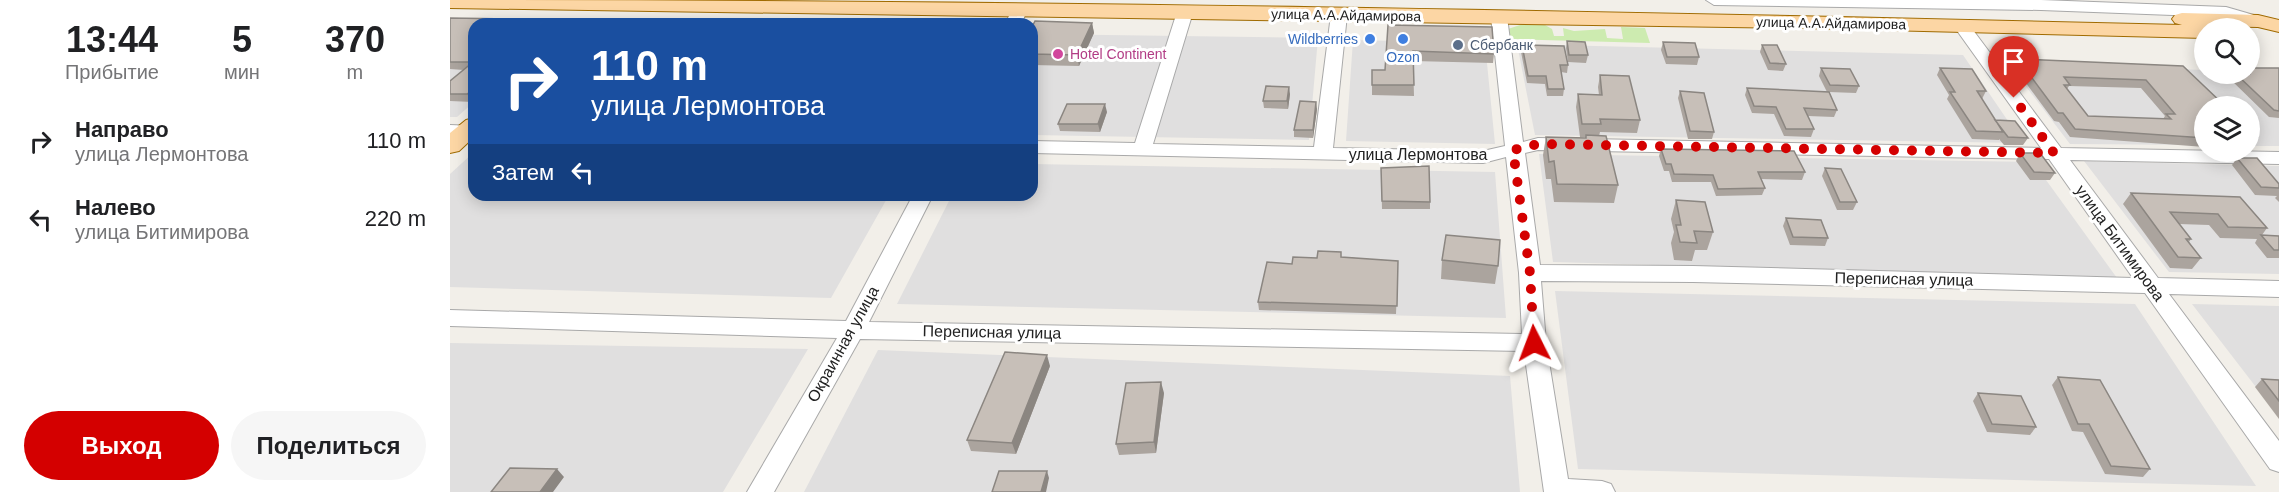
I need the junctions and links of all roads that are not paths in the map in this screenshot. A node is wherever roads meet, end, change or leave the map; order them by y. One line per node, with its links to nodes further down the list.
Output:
1 (1137, 0): 13 (main road, улица А.А.Айдамирова)
2 (1714, 0): 3 (street)
3 (1866, 1): 6 (street)
4 (450, 2): 5 (main road, улица А.А.Айдамирова)
5 (614, 2): 9 (main road, улица А.А.Айдамирова); 11 (main road)
6 (1974, 2): 13 (street)
7 (1185, 12): 8 (main road, улица А.А.Айдамирова); 9 (main road, улица А.А.Айдамирова); 16 (street)
8 (1339, 15): 10 (main road, улица А.А.Айдамирова); 18 (street)
9 (1017, 17)
10 (1499, 17): 12 (main road, улица А.А.Айдамирова); 17 (street)
11 (595, 18)
12 (1961, 25): 14 (main road, улица А.А.Айдамирова); 19 (street, улица Битимирова)
13 (2267, 30)
14 (2194, 32)
15 (1038, 147): 16 (street, улица Лермонтова)
16 (1142, 150): 18 (street, улица Лермонтова)
17 (1513, 150): 18 (street, улица Лермонтова); 19 (street, улица Лермонтова); 22 (street)
18 (1323, 153)
19 (2054, 153): 20 (street, улица Лермонтова); 23 (street, улица Битимирова)
20 (2279, 158)
21 (920, 201): 26 (street, Окраинная улица)
22 (1530, 273): 23 (street, Переписная улица); 27 (street)
23 (2151, 286): 24 (street, Переписная улица); 28 (street, улица Битимирова)
24 (2279, 289)
25 (450, 318): 26 (street, Переписная улица)
26 (853, 330): 27 (street, Переписная улица); 30 (street, Окраинная улица)
27 (1534, 343): 29 (street)
28 (2279, 461)
29 (1557, 491): 31 (street)
30 (760, 492)
31 (1602, 492)

